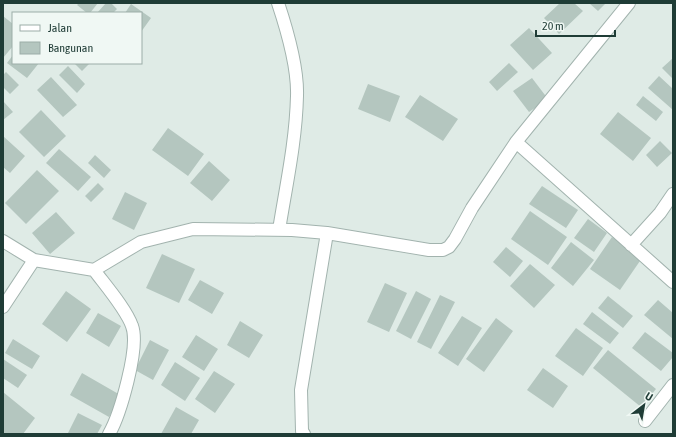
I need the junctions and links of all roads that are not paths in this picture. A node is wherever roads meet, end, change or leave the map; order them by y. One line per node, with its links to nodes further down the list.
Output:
1 (278, 3): 5 (street)
2 (629, 3): 3 (street)
3 (516, 142): 6 (street); 8 (street)
4 (673, 194): 8 (street)
5 (279, 230): 6 (street); 10 (street)
6 (325, 233): 16 (street)
7 (3, 241): 9 (street)
8 (631, 245): 11 (street)
9 (34, 260): 10 (street); 12 (street)
10 (94, 270): 15 (street)
11 (673, 282)
12 (3, 307)
13 (673, 385): 14 (street)
14 (646, 421)
15 (109, 434)
16 (304, 434)

